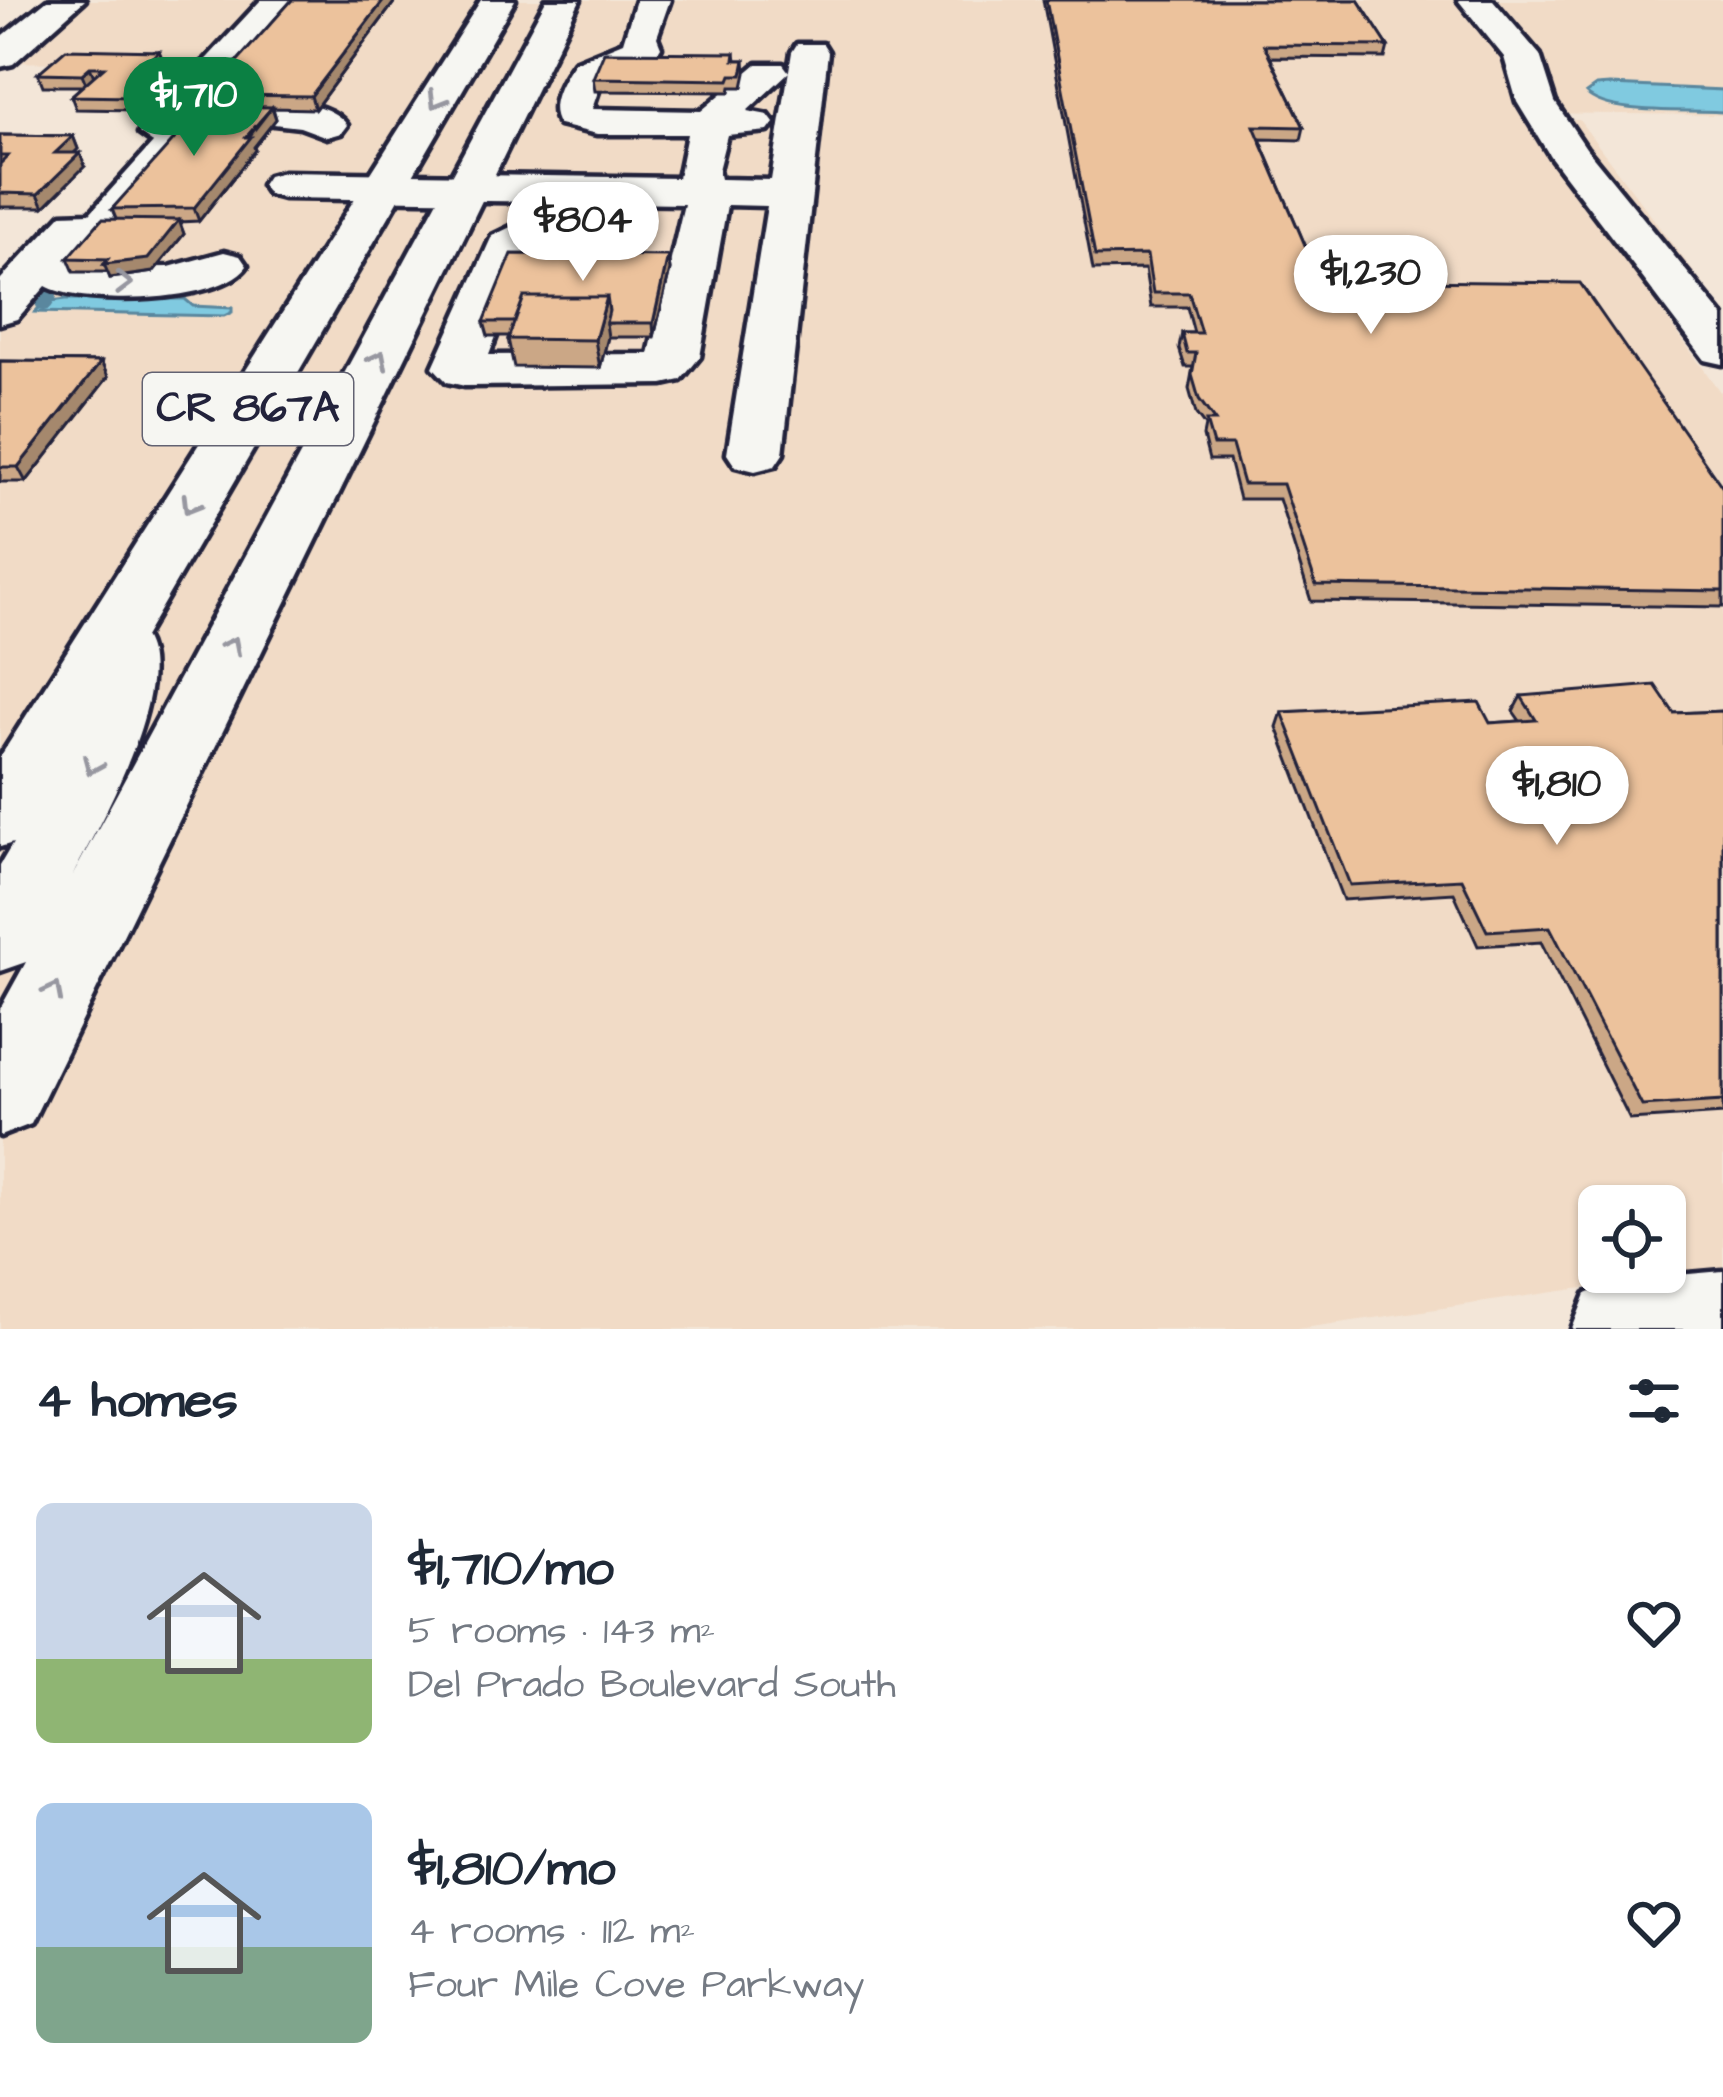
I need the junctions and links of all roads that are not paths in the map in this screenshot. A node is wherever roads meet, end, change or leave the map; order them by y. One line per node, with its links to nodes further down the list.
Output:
1 (68, 0): 8 (main road)
2 (279, 0): 17 (main road)
3 (498, 0): 14 (main road, CR 867A, one-way to 14)
4 (563, 0): 15 (main road, CR 867A)
5 (652, 0): 7 (main road)
6 (1474, 0): 25 (main road)
7 (619, 55): 9 (main road); 11 (main road)
8 (0, 56)
9 (674, 62)
10 (800, 122): 11 (main road); 11 (main road); 16 (main road)
11 (710, 123): 18 (main road)
12 (327, 125): 17 (main road)
13 (289, 177): 14 (main road)
14 (389, 178): 15 (main road); 28 (main road, CR 867A, one-way to 28)
15 (472, 178): 18 (main road); 31 (main road, CR 867A, one-way to 15)
16 (790, 182): 18 (main road); 27 (main road)
17 (126, 184): 20 (main road, one-way to 20); 21 (main road)
18 (699, 198): 22 (main road)
19 (520, 236): 23 (main road)
20 (224, 266)
21 (0, 310)
22 (680, 335): 23 (main road); 26 (main road)
23 (468, 339): 24 (main road)
24 (520, 350)
25 (1723, 350)
26 (604, 351)
27 (755, 454)
28 (125, 611): 29 (main road, CR 867A); 30 (main road, one-way to 30)
29 (0, 818)
30 (0, 938)
31 (0, 1095)
32 (1723, 1320): 33 (main road)
33 (1621, 1329)

